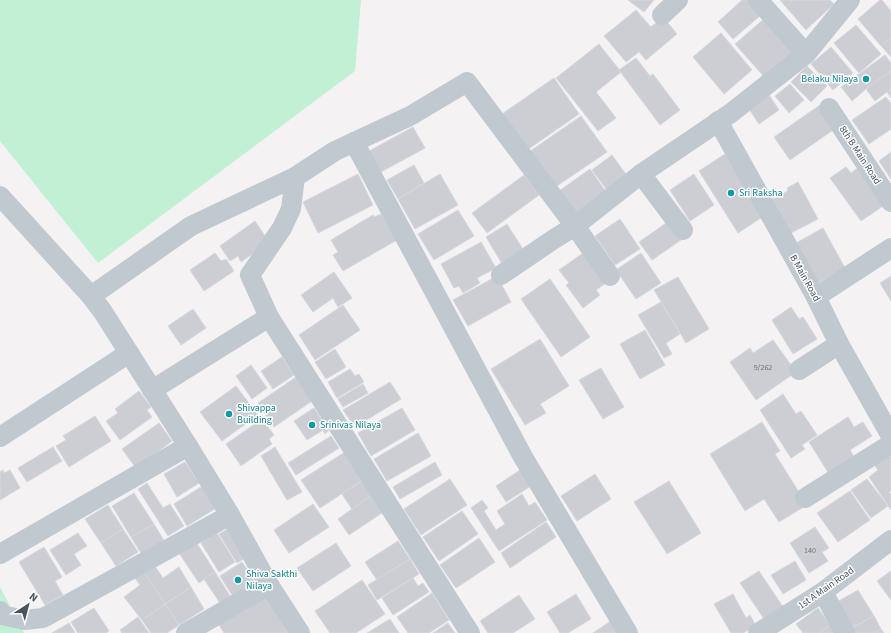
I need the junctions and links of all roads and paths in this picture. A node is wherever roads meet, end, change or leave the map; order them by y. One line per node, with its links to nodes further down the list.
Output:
1 (678, 0): 4 (street)
2 (758, 0): 5 (street)
3 (850, 0): 5 (street)
4 (662, 15)
5 (806, 54): 7 (street)
6 (829, 108): 12 (street, 8th B Main Road)
7 (718, 121): 9 (street); 19 (street, B Main Road)
8 (354, 142): 10 (street); 13 (street); 39 (street)
9 (641, 174): 13 (street); 14 (street)
10 (295, 177): 18 (street); 20 (street)
11 (0, 196): 18 (street)
12 (891, 202)
13 (574, 226): 16 (street); 17 (street)
14 (683, 230)
15 (891, 248): 19 (street)
16 (501, 275)
17 (610, 276)
18 (91, 296): 22 (street)
19 (816, 297): 21 (street, B Main Road)
20 (269, 317): 24 (street); 38 (street)
21 (839, 344): 23 (street); 25 (street, B Main Road)
22 (128, 353): 24 (street); 26 (street)
23 (799, 370)
24 (152, 390): 28 (street)
25 (891, 436)
26 (0, 437)
27 (891, 444): 29 (street)
28 (188, 446): 30 (street); 32 (street)
29 (805, 498)
30 (230, 515): 33 (street); 35 (street)
31 (891, 540): 34 (street, 1st A Main Road)
32 (0, 554)
33 (269, 585): 36 (street); 37 (street)
34 (823, 592): 40 (street, 1st A Main Road); 41 (street)
35 (0, 611)
36 (186, 633)
37 (300, 633)
38 (470, 633)
39 (628, 633)
40 (758, 633)
41 (845, 633)

